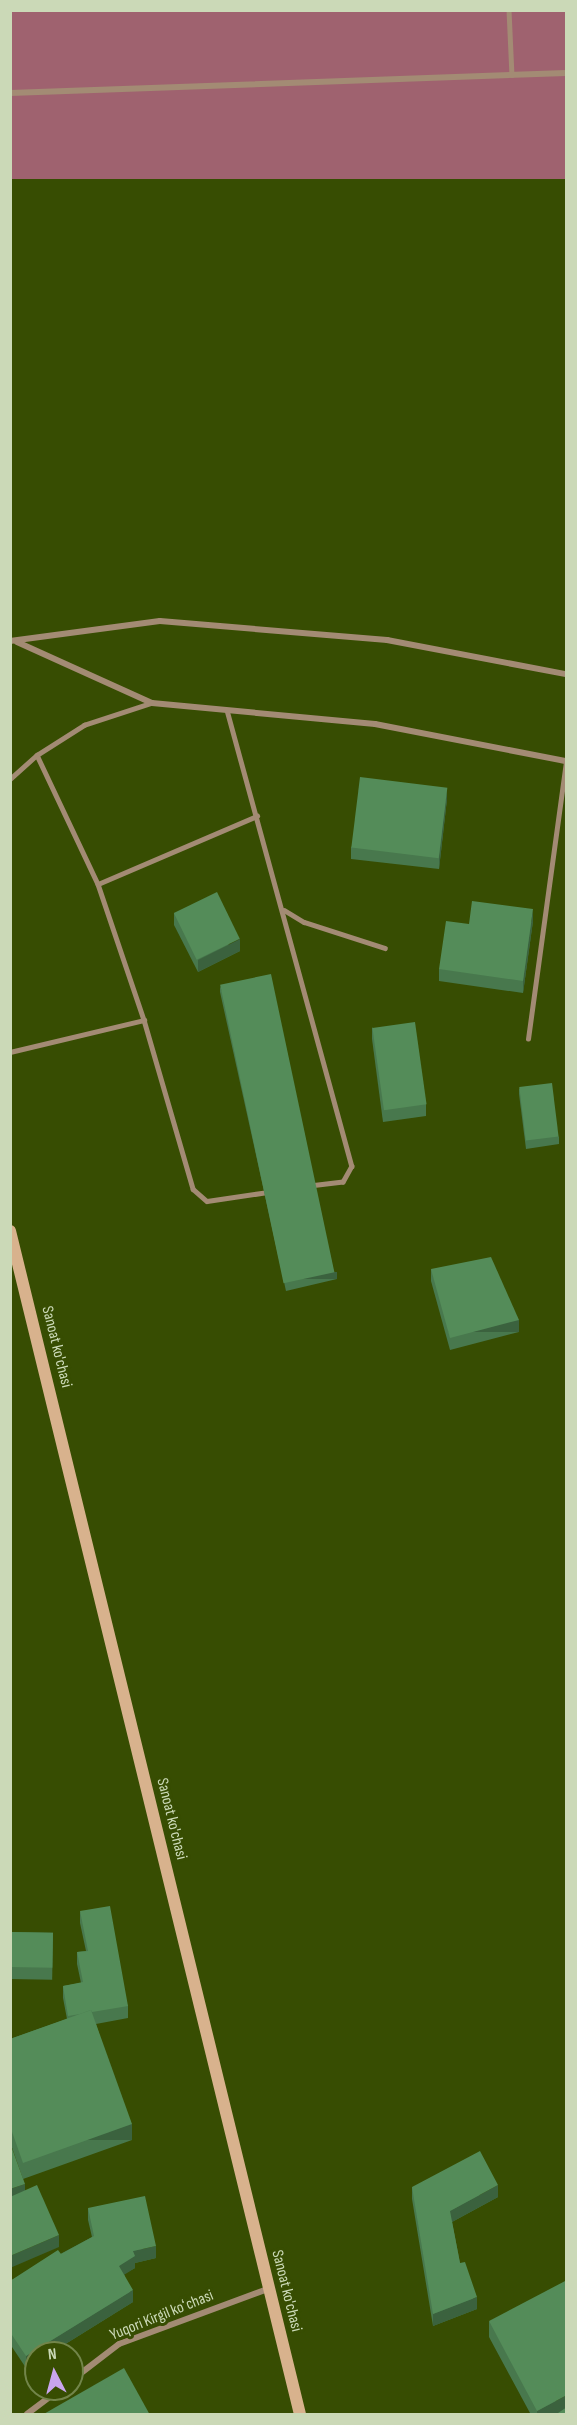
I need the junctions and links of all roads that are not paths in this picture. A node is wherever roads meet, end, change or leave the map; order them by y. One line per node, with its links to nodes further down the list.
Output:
1 (509, 10): 3 (lane)
2 (567, 73): 3 (street)
3 (512, 75): 4 (street)
4 (10, 93)
5 (14, 641): 6 (street); 7 (street)
6 (567, 674)
7 (152, 703): 8 (street); 9 (lane)
8 (226, 710): 10 (street); 12 (lane)
9 (37, 755): 11 (lane); 13 (lane)
10 (567, 761): 17 (lane)
11 (10, 779)
12 (257, 816): 13 (lane); 14 (lane)
13 (99, 884): 16 (lane)
14 (283, 909): 15 (lane); 19 (lane)
15 (385, 948)
16 (144, 1020): 18 (lane); 20 (lane)
17 (528, 1039)
18 (10, 1052)
19 (309, 1186)
20 (275, 1191)
21 (10, 1231): 22 (main road, Sanoat ko'chasi)
22 (268, 2289): 23 (street, Yuqori Kirgil koʻchasi); 26 (main road, Sanoat ko'chasi)
23 (84, 2371)
24 (45, 2401): 25 (street)
25 (27, 2415)
26 (300, 2415)

